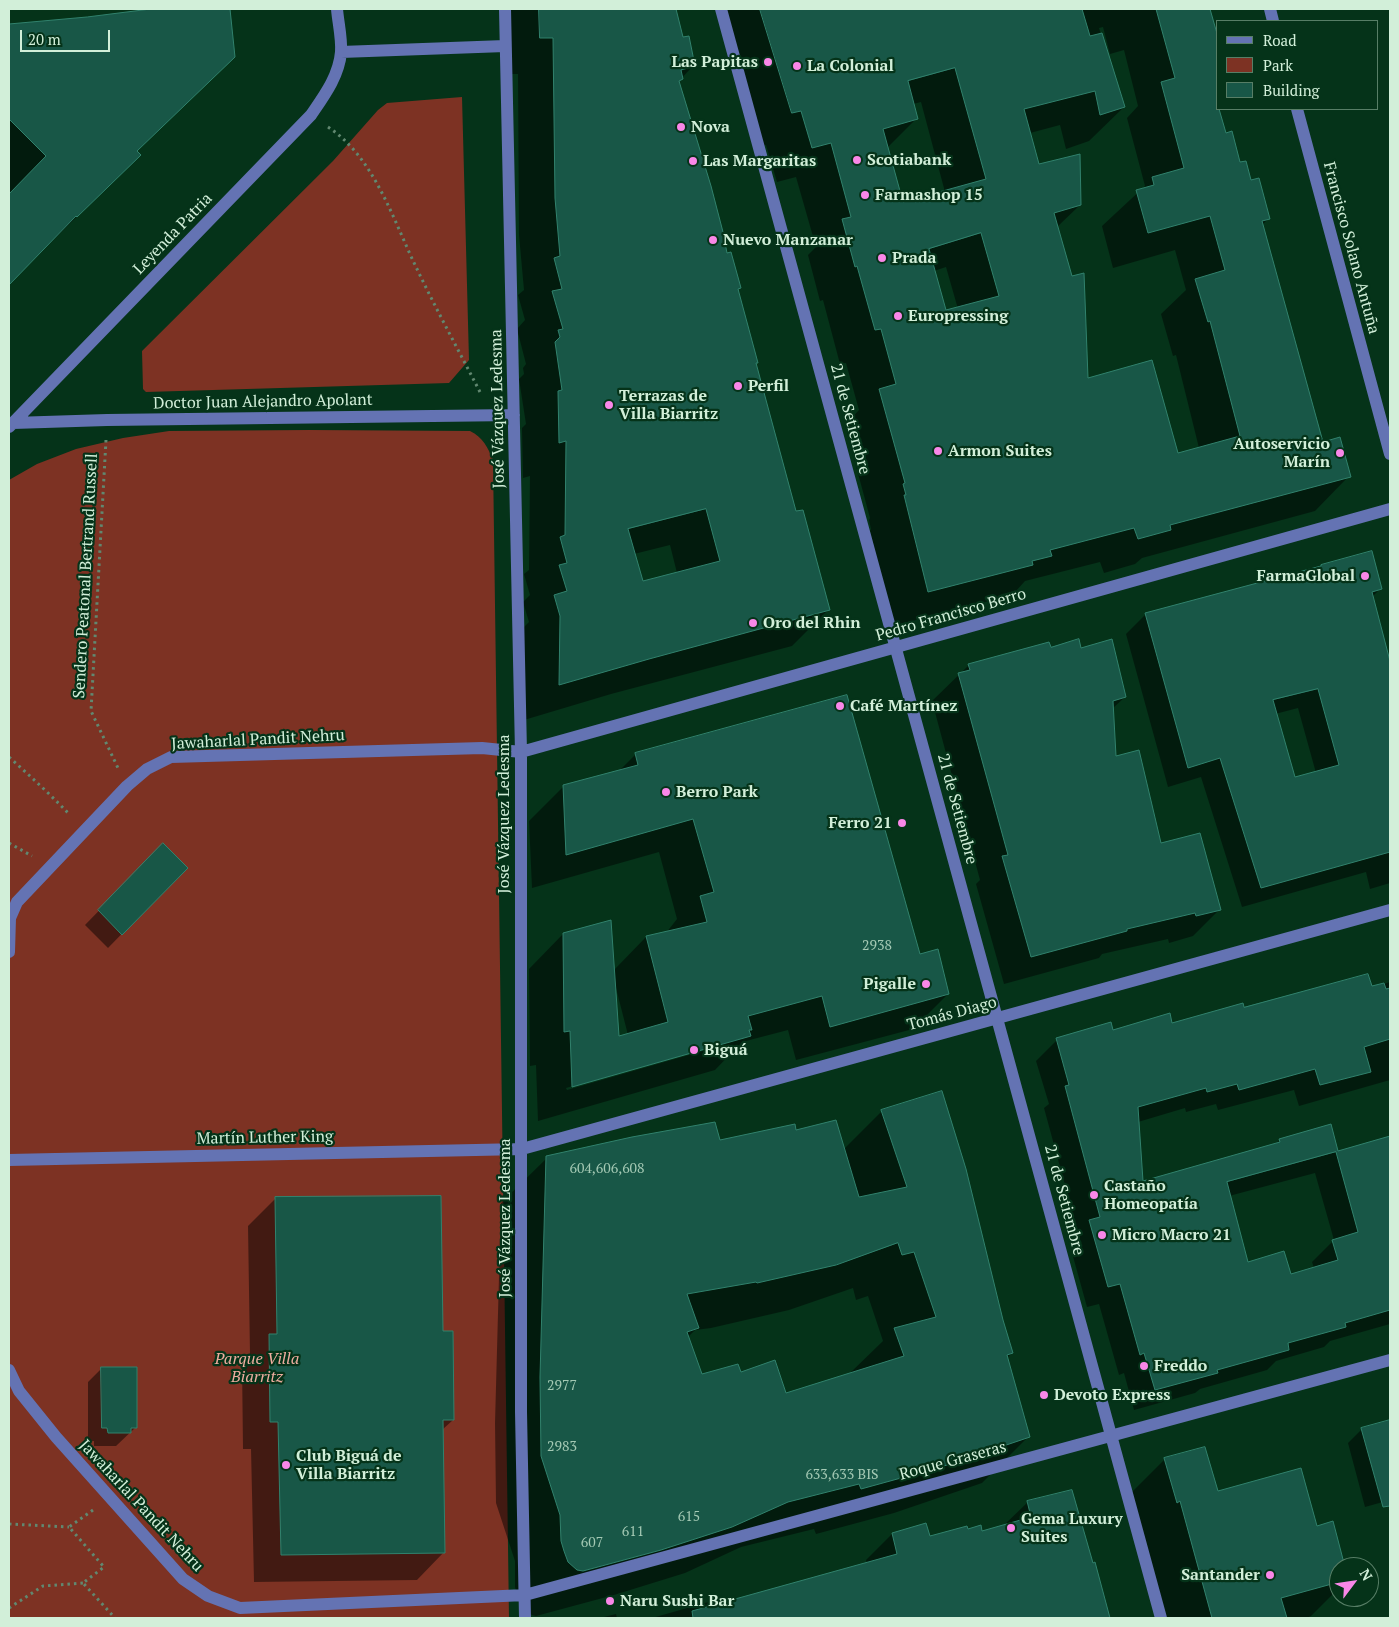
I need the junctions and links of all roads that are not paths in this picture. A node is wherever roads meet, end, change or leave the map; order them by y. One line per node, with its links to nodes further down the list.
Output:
1 (337, 9): 5 (street, Leyenda Patria)
2 (505, 9): 4 (street, José Vázquez Ledesma)
3 (721, 9): 11 (street, 21 de Setiembre)
4 (505, 46): 5 (street); 7 (street, José Vázquez Ledesma)
5 (341, 52): 8 (street, Leyenda Patria)
6 (1297, 110): 9 (street, Francisco Solano Antuña)
7 (514, 416): 8 (street, Doctor Juan Alejandro Apolant); 12 (street, José Vázquez Ledesma)
8 (11, 425)
9 (1390, 454)
10 (1390, 510): 11 (street, Pedro Francisco Berro)
11 (896, 647): 12 (street, Pedro Francisco Berro); 15 (street, 21 de Setiembre)
12 (521, 752): 14 (street, Jawaharlal Pandit Nehru); 16 (street, José Vázquez Ledesma)
13 (1390, 910): 15 (street, Tomás Diago)
14 (9, 952)
15 (998, 1019): 16 (street, Tomás Diago); 20 (street, 21 de Setiembre)
16 (522, 1149): 17 (street, Martín Luther King); 21 (street, José Vázquez Ledesma)
17 (9, 1160)
18 (1390, 1360): 20 (street, Roque Graseras)
19 (9, 1370): 21 (street, Jawaharlal Pandit Nehru)
20 (1111, 1435): 21 (street, Roque Graseras); 23 (street, 21 de Setiembre)
21 (525, 1595): 22 (street, José Vázquez Ledesma)
22 (525, 1618)
23 (1161, 1618)

